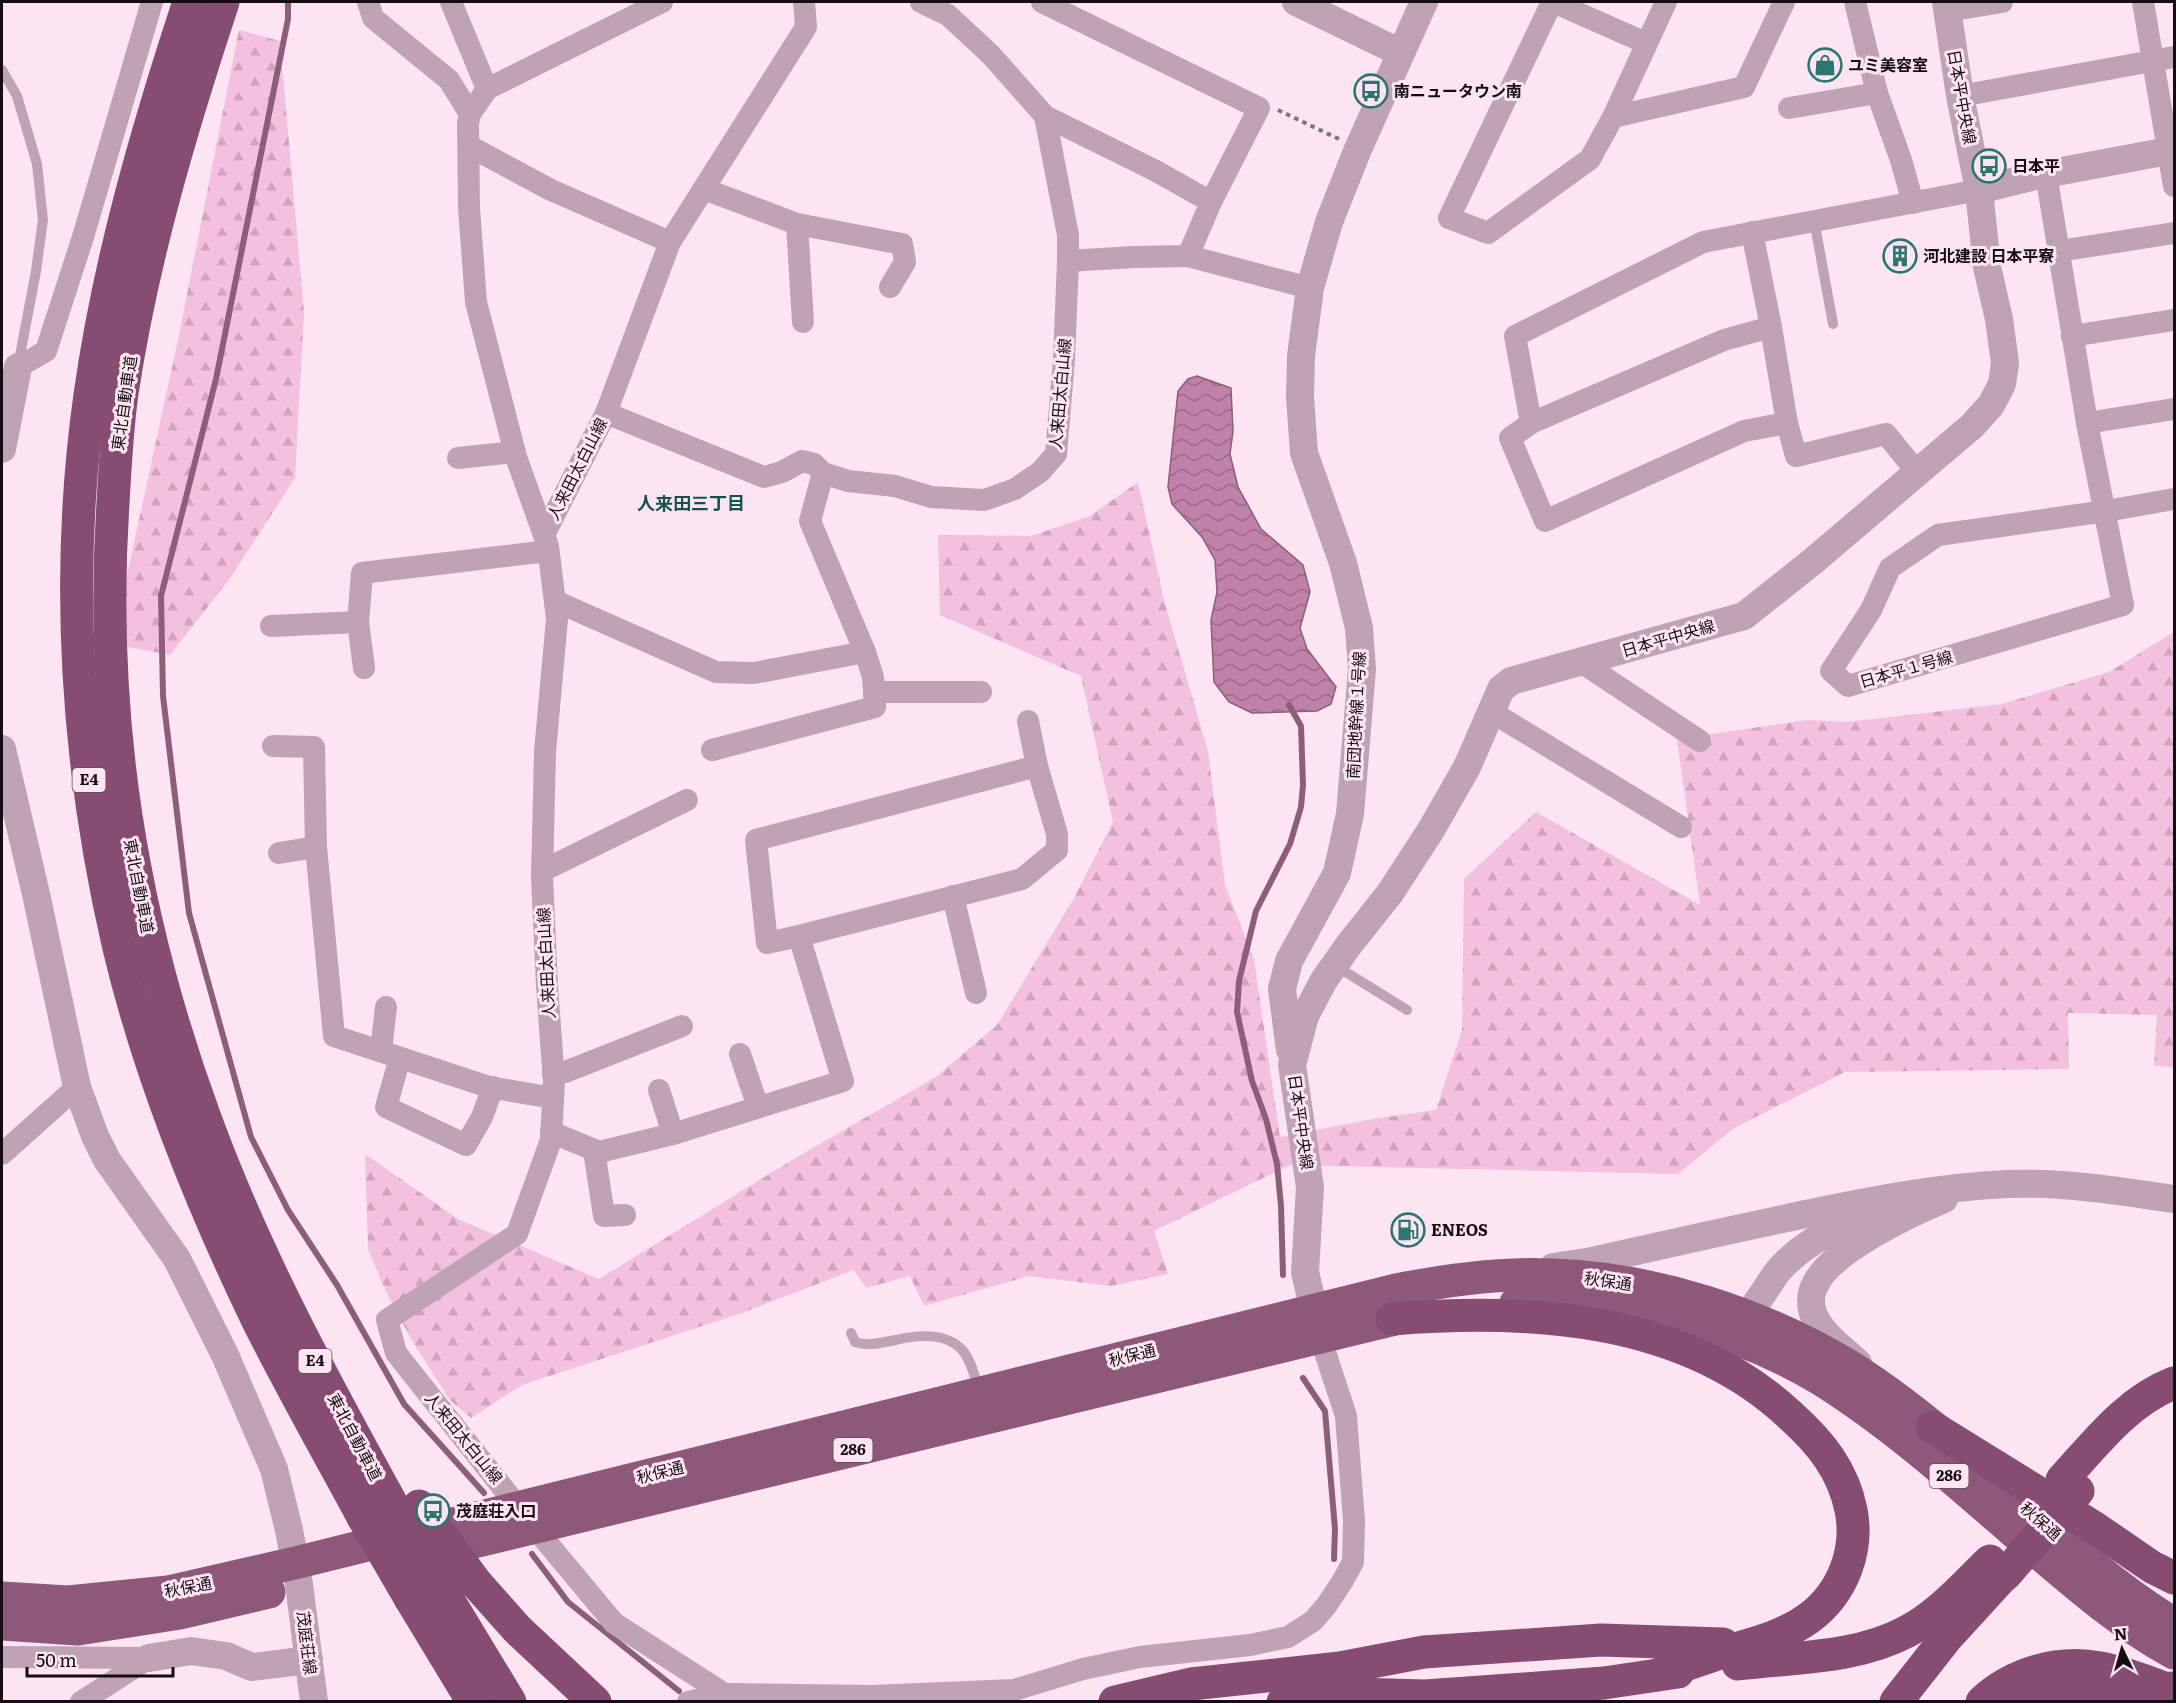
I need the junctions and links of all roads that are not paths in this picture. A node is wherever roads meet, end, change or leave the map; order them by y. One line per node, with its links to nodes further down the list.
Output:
1 (152, 2): 55 (street)
2 (189, 2): 149 (highway, 東北自動車道 / E4, bridge)
3 (223, 2): 125 (highway, 東北自動車道 / E4)
4 (368, 2): 29 (street)
5 (450, 2): 25 (street)
6 (620, 2): 20 (street)
7 (662, 2): 20 (street)
8 (804, 2): 36 (street)
9 (1042, 2): 38 (street)
10 (1296, 2): 22 (street)
11 (1424, 2): 22 (street)
12 (1552, 2): 21 (street); 31 (street)
13 (1666, 2): 21 (street)
14 (1785, 2): 31 (street)
15 (1855, 2): 26 (street)
16 (2002, 2): 19 (street)
17 (2143, 2): 23 (street)
18 (931, 4): 30 (street)
19 (1947, 6): 27 (street, 日本平中央線)
20 (641, 13): 25 (street)
21 (1646, 43): 31 (street)
22 (1401, 53): 49 (street)
23 (2164, 59): 27 (street); 33 (street)
24 (2, 70): 55 (lane)
25 (487, 89): 29 (street)
26 (1877, 93): 28 (street); 39 (street)
27 (1960, 96): 37 (street, 日本平中央線)
28 (1789, 108)
29 (470, 114): 32 (street)
30 (1046, 116): 38 (street); 47 (street, 人来田太白山線)
31 (1613, 117)
32 (469, 146): 44 (street); 62 (street)
33 (2172, 150): 34 (street); 35 (street)
34 (2046, 174): 37 (street); 45 (street, 日本平１号線)
35 (2175, 186)
36 (704, 189): 41 (street); 44 (street)
37 (1979, 190): 39 (street); 64 (street, 日本平中央線)
38 (1211, 202): 46 (street)
39 (1913, 203): 40 (street)
40 (1814, 220): 42 (street); 52 (lane)
41 (797, 224): 48 (street); 51 (street)
42 (1752, 232): 53 (street); 58 (street)
43 (2175, 233): 45 (street)
44 (670, 242): 57 (street)
45 (2059, 251): 54 (street, 日本平１号線)
46 (1188, 256): 47 (street); 49 (street)
47 (1068, 261): 65 (street, 人来田太白山線)
48 (890, 287)
49 (1310, 288): 98 (street, 南団地幹線１号線)
50 (2175, 320): 54 (street)
51 (803, 322)
52 (1833, 324)
53 (1771, 327): 58 (street); 59 (street)
54 (2072, 336): 60 (street, 日本平１号線)
55 (18, 367): 61 (street)
56 (2175, 409): 60 (street)
57 (606, 412): 65 (street, 人来田太白山線); 68 (street, 人来田太白山線)
58 (1531, 423): 59 (street)
59 (1788, 423): 64 (street)
60 (2087, 423): 67 (street, 日本平１号線)
61 (2, 449)
62 (515, 452): 63 (street); 68 (street)
63 (458, 458)
64 (1917, 472): 73 (street, 日本平中央線)
65 (823, 473): 72 (street)
66 (2175, 499): 67 (street, 日本平１号線)
67 (2106, 511): 67 (street, 日本平１号線)
68 (546, 543): 69 (street, 人来田太白山線); 70 (street)
69 (555, 601): 72 (street); 88 (street, 人来田太白山線)
70 (358, 622): 71 (street); 74 (street)
71 (271, 626)
72 (865, 652): 76 (street)
73 (1581, 662): 77 (street, 日本平中央線); 79 (street)
74 (364, 668)
75 (981, 692): 76 (street)
76 (875, 707): 82 (street)
77 (1490, 711): 85 (street); 91 (street, 日本平中央線)
78 (1028, 720): 83 (street)
79 (1700, 741)
80 (273, 746): 86 (street)
81 (2, 749): 100 (street, 茂庭荘線)
82 (712, 750)
83 (1037, 766): 89 (street); 90 (street)
84 (687, 800): 88 (street)
85 (1681, 827)
86 (316, 847): 87 (street); 96 (street)
87 (279, 853)
88 (542, 871): 99 (street, 人来田太白山線)
89 (953, 896): 90 (street); 92 (street)
90 (799, 936): 104 (street)
91 (1335, 964): 94 (lane); 98 (street, 日本平中央線)
92 (976, 993)
93 (386, 1007): 96 (street)
94 (1407, 1010)
95 (682, 1026): 99 (street)
96 (390, 1054): 101 (street); 101 (street)
97 (740, 1054): 104 (street)
98 (1293, 1065): 116 (street, 日本平中央線)
99 (553, 1073): 103 (street, 人来田太白山線)
100 (77, 1087): 108 (street); 128 (street, 茂庭荘線)
101 (493, 1088): 103 (street)
102 (659, 1089): 106 (street)
103 (553, 1098): 105 (street, 人来田太白山線)
104 (758, 1107): 106 (street)
105 (551, 1132): 107 (street); 126 (street, 人来田太白山線)
106 (674, 1134): 107 (street)
107 (594, 1150): 112 (street)
108 (2, 1154)
109 (2007, 1184): 110 (street); 111 (street); 113 (street)
110 (1968, 1191): 114 (street); 120 (street)
111 (2175, 1199)
112 (625, 1215)
113 (1468, 1279): 114 (highway, 秋保通 / 286); 116 (highway, 秋保通 / 286)
114 (1745, 1315): 117 (street); 120 (highway, 秋保通 / 286)
115 (1392, 1319): 116 (highway, 秋保通 / 286); 117 (highway, 秋保通 / 286); 134 (highway)
116 (1316, 1323): 121 (highway, 秋保通 / 286); 126 (highway, 秋保通 / 286); 146 (street)
117 (1706, 1329): 136 (highway, 秋保通 / 286)
118 (851, 1333): 121 (lane)
119 (2175, 1383): 124 (highway)
120 (1886, 1391): 123 (highway, 秋保通 / 286)
121 (980, 1394): 126 (highway, 秋保通 / 286)
122 (2175, 1404): 124 (highway)
123 (1932, 1427): 129 (highway); 132 (highway, 秋保通 / 286)
124 (2070, 1486): 127 (highway, bridge)
125 (407, 1508): 150 (highway, bridge); 151 (highway, bridge)
126 (526, 1517): 128 (highway, 秋保通 / 286); 146 (street)
127 (1998, 1568): 134 (highway); 154 (highway)
128 (297, 1574): 130 (highway, 秋保通 / 286); 131 (highway, 秋保通 / 286); 140 (street, 茂庭荘線)
129 (2175, 1578)
130 (2, 1598)
131 (2, 1624)
132 (2175, 1624)
133 (1655, 1641): 134 (highway); 135 (highway); 137 (highway)
134 (1762, 1651): 137 (highway); 141 (highway)
135 (1424, 1652): 142 (highway); 144 (highway)
136 (2175, 1653)
137 (1713, 1656): 141 (highway); 142 (highway)
138 (2, 1657): 139 (street)
139 (149, 1658): 140 (street); 147 (street)
140 (309, 1660): 148 (street, 茂庭荘線)
141 (1657, 1676): 145 (highway)
142 (1361, 1678): 144 (highway); 145 (highway)
143 (2175, 1690): 155 (highway, bridge); 156 (highway, bridge)
144 (1283, 1692): 145 (highway); 153 (highway)
145 (1425, 1696)
146 (731, 1698): 152 (street)
147 (81, 1701)
148 (314, 1701)
149 (473, 1701)
150 (510, 1701)
151 (595, 1701)
152 (688, 1701)
153 (1115, 1701)
154 (1896, 1701)
155 (1984, 1701)
156 (2054, 1701)

